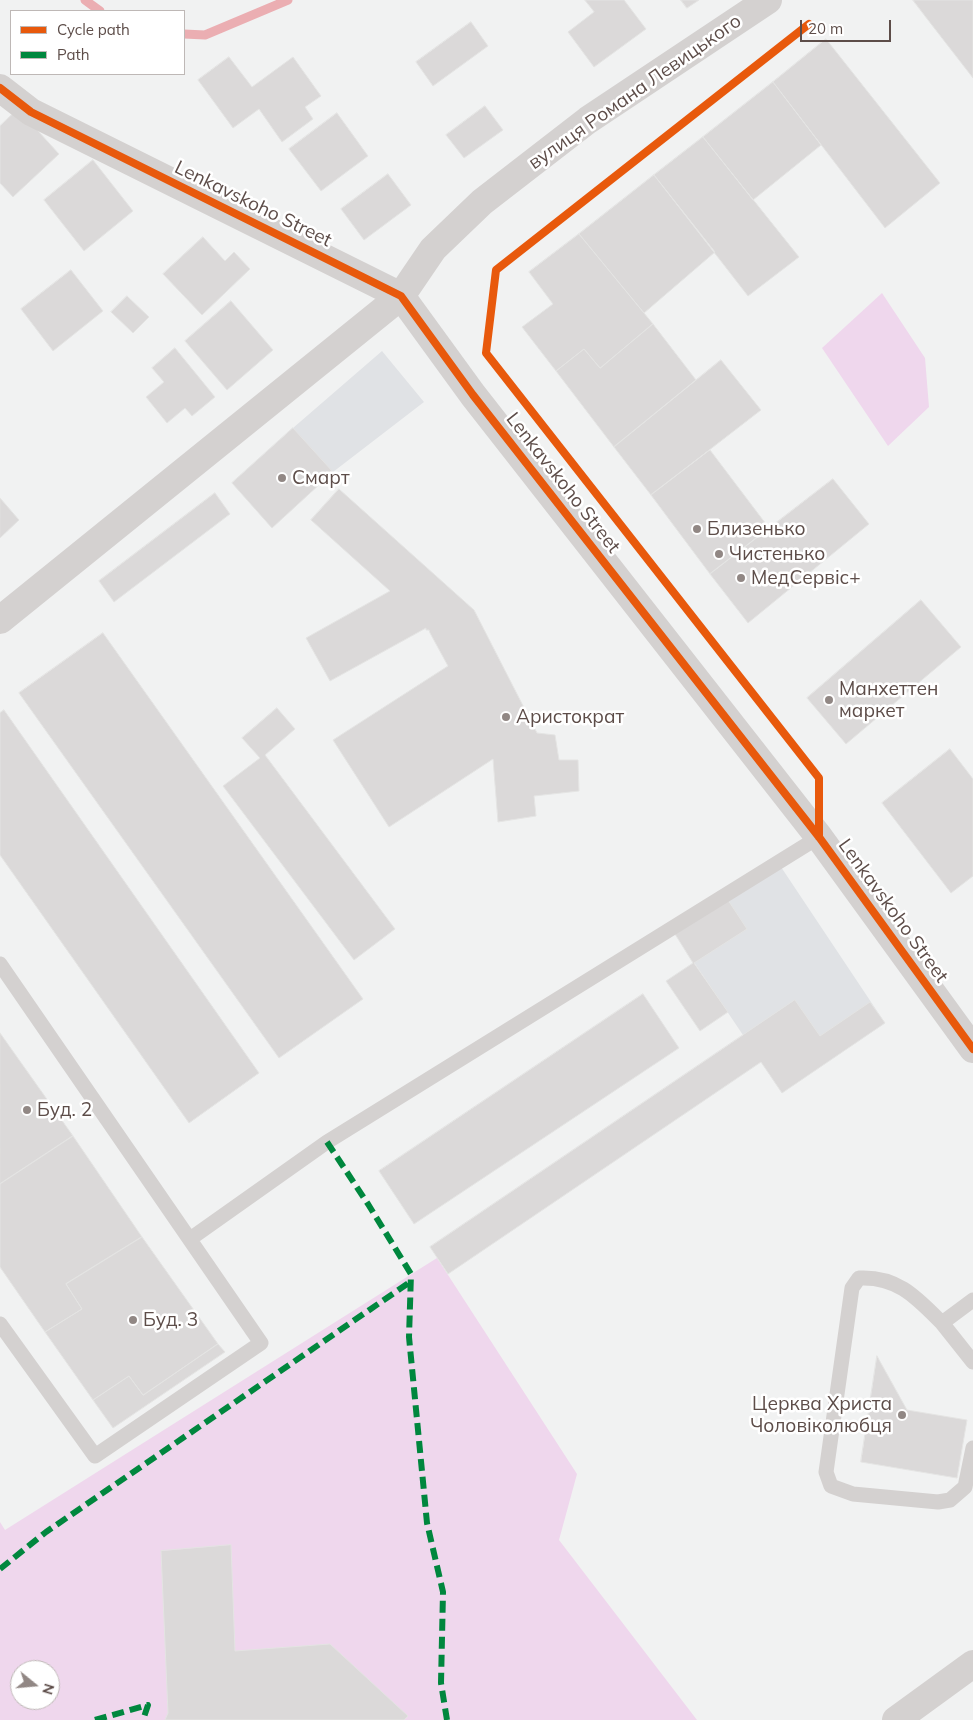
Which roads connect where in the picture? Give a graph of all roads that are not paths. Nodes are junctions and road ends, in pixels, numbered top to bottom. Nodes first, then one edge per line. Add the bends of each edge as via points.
1 (768, 0) edge
2 (4, 96) edge
3 (401, 296) junction
4 (0, 620) edge
5 (819, 837) junction
6 (0, 964) edge
7 (973, 1049) edge
8 (190, 1239) junction
9 (973, 1300) edge
10 (942, 1323) junction
11 (0, 1324) edge
12 (973, 1362) edge
13 (973, 1448) edge
14 (973, 1664) edge
15 (896, 1720) edge

1 - 3 street, вулиця Романа Левицького via 588,120 482,202 433,249
2 - 3 street, Lenkavskoho Street via 30,112
3 - 4 street, вулиця Романа Левицького
3 - 5 street, Lenkavskoho Street via 473,395
5 - 7 street, Lenkavskoho Street
5 - 8 lane via 327,1142
6 - 8 lane
8 - 11 lane via 261,1343 95,1456
9 - 10 lane
10 - 12 lane
10 - 13 lane via 914,1295 894,1284 874,1277 859,1278 852,1288 826,1472 831,1486 853,1494 938,1502 950,1500 965,1486
14 - 15 street

